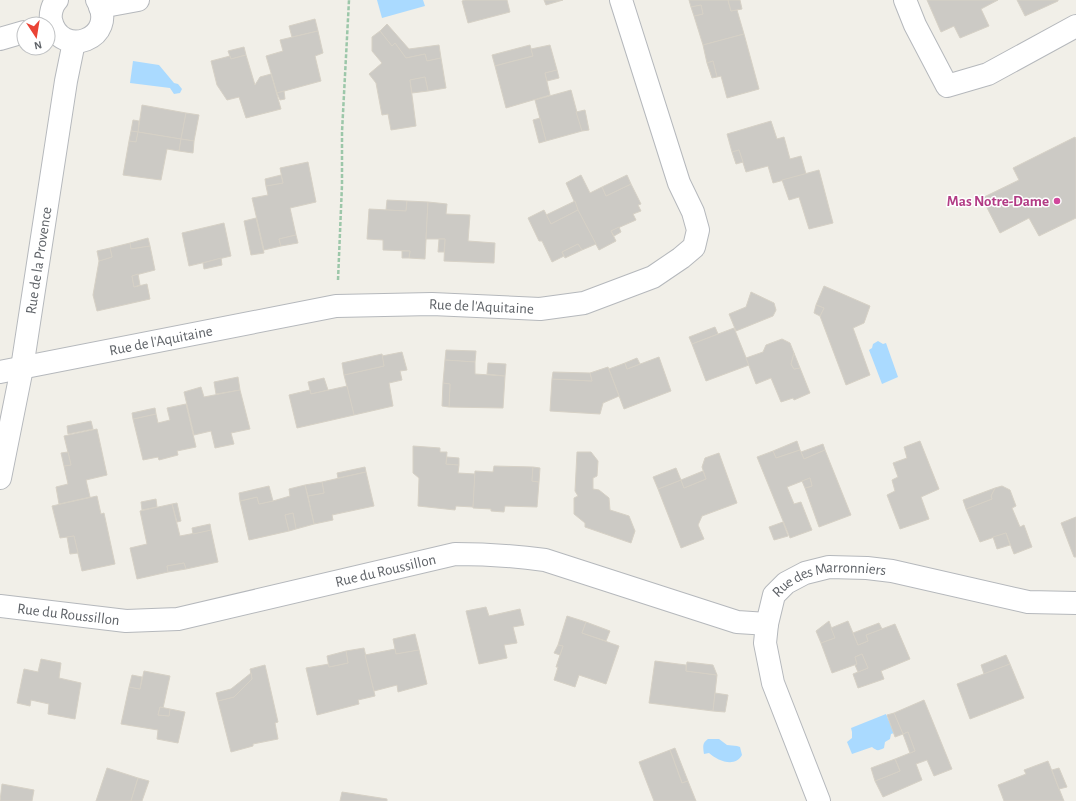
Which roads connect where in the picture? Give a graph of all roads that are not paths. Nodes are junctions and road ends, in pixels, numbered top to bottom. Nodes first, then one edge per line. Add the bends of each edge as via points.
1 (57, 0) edge
2 (138, 0) edge
3 (621, 0) edge
4 (905, 0) edge
5 (99, 3) edge
6 (51, 16) edge
7 (1076, 26) edge
8 (56, 32) edge
9 (16, 34) edge
10 (0, 39) edge
11 (74, 42) junction
12 (22, 368) junction
13 (0, 372) edge
14 (0, 478) edge
15 (1076, 603) edge
16 (0, 606) edge
17 (766, 624) junction
18 (819, 801) edge

1 - 6 street
2 - 5 street
3 - 12 street, Rue de l'Aquitaine via 679,183 693,212 698,230 694,247 653,277 584,303 540,309 432,304 336,306
4 - 7 street via 947,86 988,74
5 - 11 street via 102,15 98,32 83,41
8 - 11 street
9 - 10 street
11 - 12 street, Rue de la Provence
12 - 13 street, Rue de l'Aquitaine
12 - 14 street, Rue de la Provence
15 - 17 street, Rue des Marronniers via 1028,602 892,571 829,567 805,573 786,583 774,595
16 - 17 street, Rue du Roussillon via 126,621 178,619 455,554 486,554 545,560 737,622
17 - 18 street, Rue des Marronniers via 765,643 772,683

